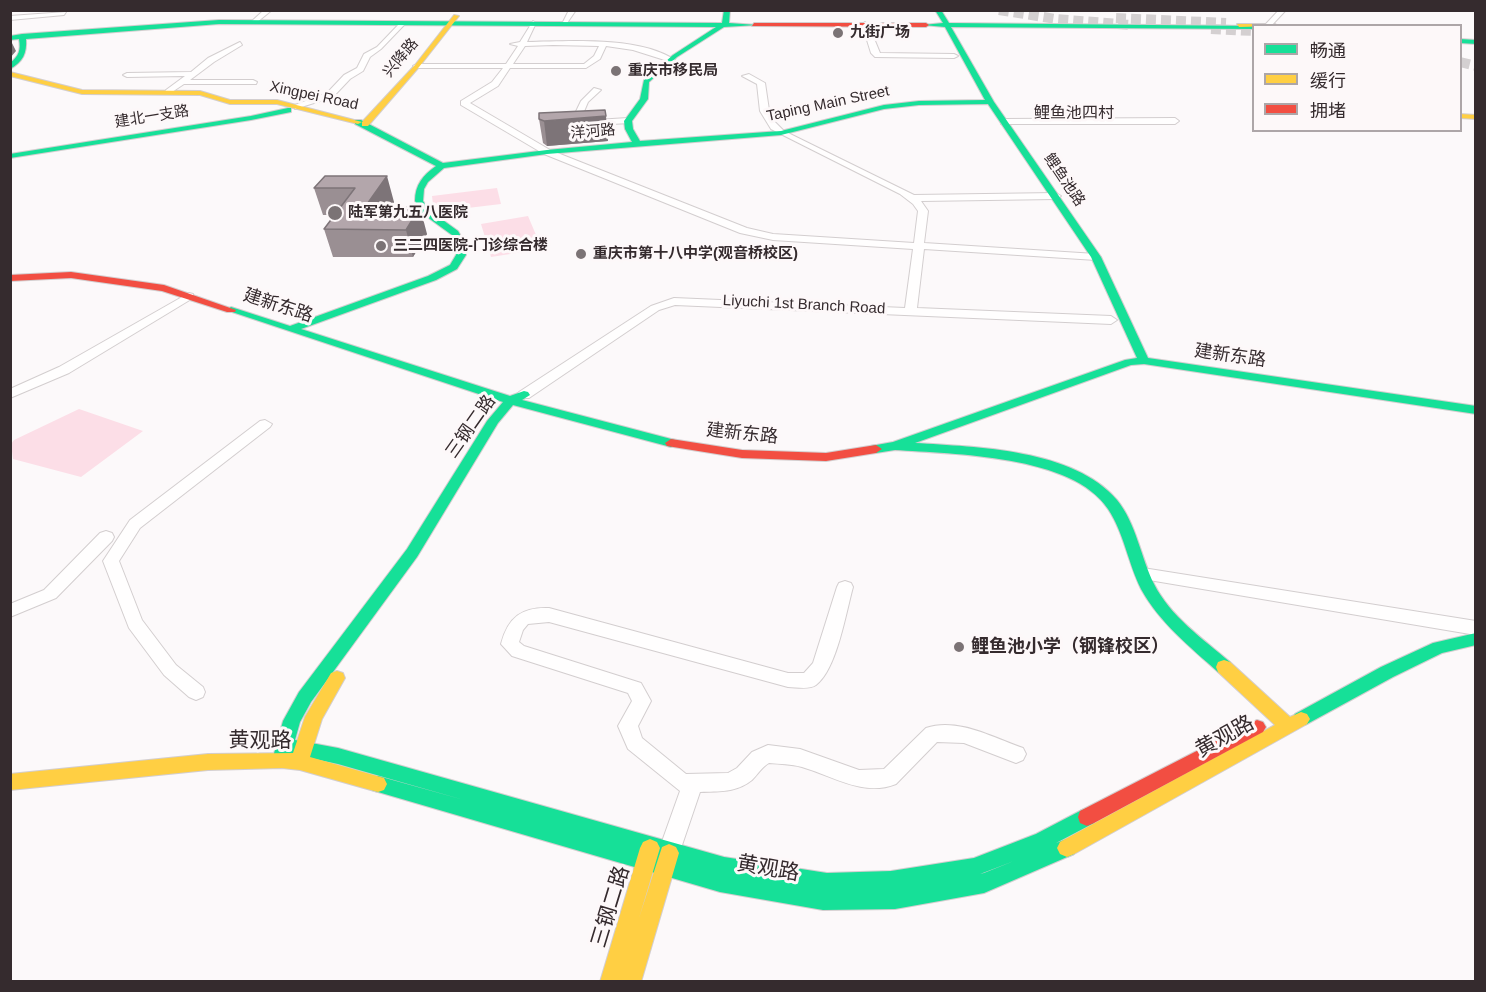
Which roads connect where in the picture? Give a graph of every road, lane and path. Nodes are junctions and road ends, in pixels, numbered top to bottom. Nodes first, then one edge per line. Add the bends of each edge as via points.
1 (269, 10) edge
2 (460, 10) edge
3 (573, 10) edge
4 (931, 10) edge
5 (1283, 10) edge
6 (65, 12) edge
7 (10, 18) edge
8 (725, 20) edge
9 (254, 22) junction
10 (941, 22) edge
11 (316, 24) dead end
12 (402, 24) junction
13 (450, 24) junction
14 (532, 24) junction
15 (563, 24) junction
16 (1268, 24) edge
17 (161, 25) junction
18 (866, 25) junction
19 (1252, 25) edge
20 (1252, 27) edge
21 (65, 32) junction
22 (16, 37) edge
23 (240, 44) dead end
24 (510, 44) dead end
25 (522, 44) junction
26 (604, 44) junction
27 (954, 56) junction
28 (671, 60) junction
29 (417, 66) junction
30 (10, 67) edge
31 (507, 68) junction
32 (10, 74) edge
33 (193, 74) junction
34 (127, 75) dead end
35 (746, 76) dead end
36 (183, 82) junction
37 (253, 82) dead end
38 (597, 90) dead end
39 (169, 92) junction
40 (985, 102) junction
41 (298, 106) junction
42 (628, 121) junction
43 (1175, 121) dead end
44 (1004, 122) junction
45 (365, 124) junction
46 (781, 133) junction
47 (638, 144) junction
48 (547, 152) junction
49 (10, 156) edge
50 (442, 166) junction
51 (1050, 196) junction
52 (911, 198) junction
53 (920, 247) junction
54 (1090, 256) junction
55 (10, 273) edge
56 (10, 278) edge
57 (189, 296) junction
58 (911, 310) junction
59 (1111, 320) junction
60 (298, 326) junction
61 (1143, 357) junction
62 (1127, 358) junction
63 (10, 394) edge
64 (518, 399) junction
65 (1476, 404) edge
66 (1476, 410) edge
67 (265, 424) dead end
68 (895, 446) junction
69 (106, 537) dead end
70 (1143, 574) junction
71 (845, 587) dead end
72 (10, 611) edge
73 (1476, 629) edge
74 (1476, 639) edge
75 (196, 692) dead end
76 (1277, 717) junction
77 (1288, 726) junction
78 (303, 748) junction
79 (283, 753) junction
80 (1016, 754) dead end
81 (300, 762) junction
82 (10, 768) edge
83 (10, 782) edge
84 (693, 783) junction
85 (662, 853) junction
86 (647, 860) junction
87 (610, 981) edge
88 (630, 981) edge

1 - 9 street
2 - 13 main road, 兴降路
3 - 15 street
4 - 10 main road
5 - 16 street
6 - 7 street
6 - 21 street
8 - 15 main road
8 - 18 main road
8 - 28 main road, 洋河路
9 - 12 main road
9 - 17 main road
10 - 18 main road
10 - 19 main road
10 - 20 main road
10 - 27 main road, 鲤鱼池路
10 - 40 main road, 鲤鱼池路
11 - 17 main road
12 - 13 main road
12 - 41 street via 330,95
13 - 14 main road
13 - 29 main road, 兴降路
14 - 15 main road
14 - 25 street
17 - 21 main road
18 - 27 street via 878,55
21 - 22 main road
22 - 30 main road via 25,50
23 - 33 street
24 - 25 street
25 - 26 street
25 - 31 street
26 - 28 street via 635,47
26 - 31 street via 589,65
27 - 40 main road, 鲤鱼池路
28 - 42 main road, 洋河路 via 646,81 644,99
29 - 31 street
29 - 45 main road, 兴降路
31 - 48 street via 495,84 464,103
32 - 39 main road, Xingpei Road via 82,92
33 - 34 street
33 - 36 street
35 - 46 street via 761,83 765,119
36 - 37 street
36 - 39 street
38 - 42 street via 585,100 574,124
39 - 41 main road, Xingpei Road via 204,93 230,102
40 - 44 main road, 鲤鱼池路
40 - 46 main road, Taping Main Street via 884,107
40 - 51 main road, 鲤鱼池路
41 - 45 main road, Xingpei Road
41 - 49 main road, 建北一支路 via 251,118
42 - 47 main road, 洋河路
43 - 44 street
44 - 51 main road, 鲤鱼池路
45 - 50 main road, Xingpei Road
46 - 47 main road, Taping Main Street
46 - 52 street
47 - 48 main road, 洋河路
48 - 50 main road, 洋河路
48 - 53 street via 758,235
50 - 60 main road via 425,179 418,202 429,216 454,232 461,255 454,267
51 - 52 street
51 - 54 main road, 鲤鱼池路
52 - 53 street via 923,212
53 - 54 street
53 - 58 street
54 - 59 main road, 鲤鱼池路
54 - 61 main road, 鲤鱼池路
55 - 60 main road, 建新东路 via 78,270 173,282
56 - 57 main road, 建新东路 via 86,276 164,288
57 - 60 main road, 建新东路
57 - 63 street via 64,370
58 - 59 street, Liyuchi 1st Branch Road
58 - 64 street, Liyuchi 1st Branch Road via 667,302
59 - 62 main road, 鲤鱼池路
60 - 64 main road, 建新东路
61 - 62 main road, 建新东路
61 - 65 main road, 建新东路
61 - 66 main road, 建新东路
62 - 64 main road, 建新东路 via 888,438 823,448 771,449 714,443
62 - 68 main road, 建新东路
64 - 68 main road, 建新东路 via 677,444 742,454 826,457
64 - 78 main road, 三钢二路 via 425,555 321,700
64 - 79 main road, 三钢二路 via 484,434 412,553 305,697 292,721
67 - 75 street via 135,524 111,561 135,623 170,670
68 - 70 main road via 1028,460 1091,484 1112,504
69 - 72 street via 50,594
70 - 73 street
70 - 76 main road via 1167,615
71 - 84 street via 821,666 809,680 799,681 549,615 522,618 513,630 510,644 518,651 634,688 642,701 628,726 634,743 682,783
73 - 76 main road, 黄观路 via 1429,640
74 - 77 main road, 黄观路 via 1440,646
76 - 77 main road
76 - 85 main road, 黄观路 via 1042,841 974,867 891,881 827,883
77 - 85 main road, 黄观路 via 1056,854 984,883 895,899 823,900 720,882
78 - 79 main road, 黄观路
78 - 81 main road, 三钢二路
78 - 85 main road, 黄观路
79 - 81 main road, 黄观路
79 - 82 main road, 黄观路 via 213,749
79 - 83 main road, 黄观路
80 - 84 street via 964,735 933,734 889,778 859,779 800,758 768,754 731,782
81 - 86 main road, 黄观路
84 - 85 street
85 - 86 main road, 黄观路
85 - 86 main road, 三钢二路
85 - 88 main road
86 - 87 main road, 三钢二路

